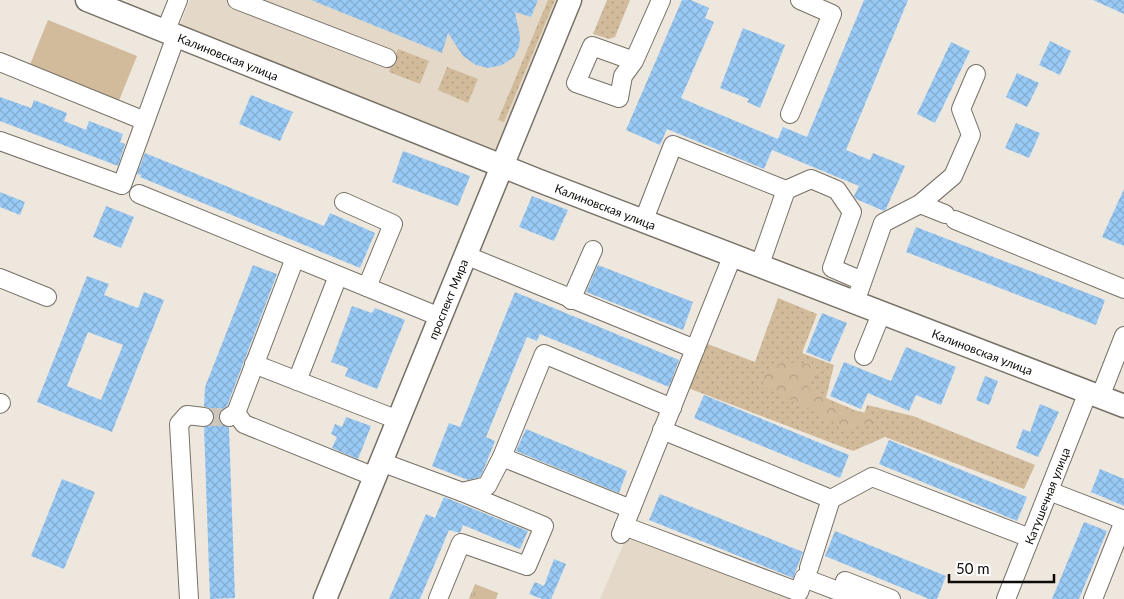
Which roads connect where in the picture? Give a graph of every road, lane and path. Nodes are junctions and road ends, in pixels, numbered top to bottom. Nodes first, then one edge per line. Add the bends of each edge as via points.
1 (87, 0) edge
2 (178, 0) edge
3 (237, 0) edge
4 (570, 0) edge
5 (661, 0) edge
6 (800, 0) edge
7 (171, 34) junction
8 (387, 58) dead end
9 (634, 61) dead end
10 (0, 62) edge
11 (976, 74) dead end
12 (790, 114) dead end
13 (145, 121) junction
14 (0, 141) edge
15 (501, 166) junction
16 (786, 190) junction
17 (139, 194) dead end
18 (344, 202) dead end
19 (920, 204) junction
20 (643, 222) junction
21 (593, 250) dead end
22 (465, 255) junction
23 (732, 257) junction
24 (295, 258) junction
25 (759, 267) junction
26 (338, 276) junction
27 (0, 278) edge
28 (862, 282) junction
29 (367, 287) junction
30 (1124, 289) edge
31 (47, 297) dead end
32 (571, 300) junction
33 (854, 304) junction
34 (882, 314) junction
35 (440, 317) junction
36 (1124, 336) edge
37 (695, 349) junction
38 (864, 356) dead end
39 (254, 364) junction
40 (297, 381) junction
41 (1094, 394) junction
42 (1124, 406) edge
43 (672, 408) junction
44 (204, 417) tunnel mouth
45 (398, 420) junction
46 (662, 430) junction
47 (502, 457) junction
48 (378, 470) junction
49 (1049, 491) junction
50 (462, 492) junction
51 (831, 500) junction
52 (631, 509) junction
53 (1124, 521) edge
54 (1030, 538) junction
55 (806, 573) junction
56 (189, 599) edge
57 (325, 599) edge
58 (438, 599) edge
59 (859, 599) edge
60 (891, 599) edge
61 (1008, 599) edge
62 (1093, 599) edge

1 - 7 main road, Калиновская улица
2 - 7 street
3 - 8 street
4 - 15 main road, проспект Мира
5 - 9 street
6 - 12 street via 832,14
7 - 13 street
7 - 15 main road, Калиновская улица
10 - 13 street
11 - 19 street via 961,109 971,135 953,176
13 - 14 street via 122,185
15 - 20 main road, Калиновская улица
15 - 22 main road, проспект Мира
16 - 20 street via 673,145
16 - 25 street
16 - 28 street via 811,179 837,190 852,212 832,268
17 - 24 street
18 - 29 street via 393,224
19 - 28 street via 883,222
19 - 30 street
20 - 23 main road, Калиновская улица
21 - 32 street
22 - 32 street
22 - 35 main road, проспект Мира
23 - 25 main road, Калиновская улица
23 - 37 street
24 - 26 street
24 - 39 street
25 - 33 main road, Калиновская улица
26 - 29 street
26 - 40 street
27 - 31 street
28 - 33 street
29 - 35 street
32 - 37 street
33 - 34 main road, Калиновская улица
34 - 38 street
34 - 41 main road, Калиновская улица
35 - 45 main road, проспект Мира
36 - 41 street, Катушечная улица
37 - 43 street
39 - 40 street
39 - 48 street via 232,415 244,424
40 - 45 street
41 - 42 main road, Калиновская улица
41 - 49 street, Катушечная улица
43 - 46 street
43 - 47 street via 544,354
44 - 56 street via 187,416 179,424
45 - 48 main road, проспект Мира
46 - 51 street
46 - 52 street
47 - 50 street via 487,486
47 - 52 street
48 - 50 street
48 - 57 main road, проспект Мира
49 - 53 street
49 - 54 street, Катушечная улица
50 - 58 street via 544,526 527,566 461,543
51 - 54 street via 872,477
51 - 55 street
52 - 55 street via 622,530 799,592
53 - 62 street
54 - 61 street, Катушечная улица
55 - 59 street
55 - 60 street

